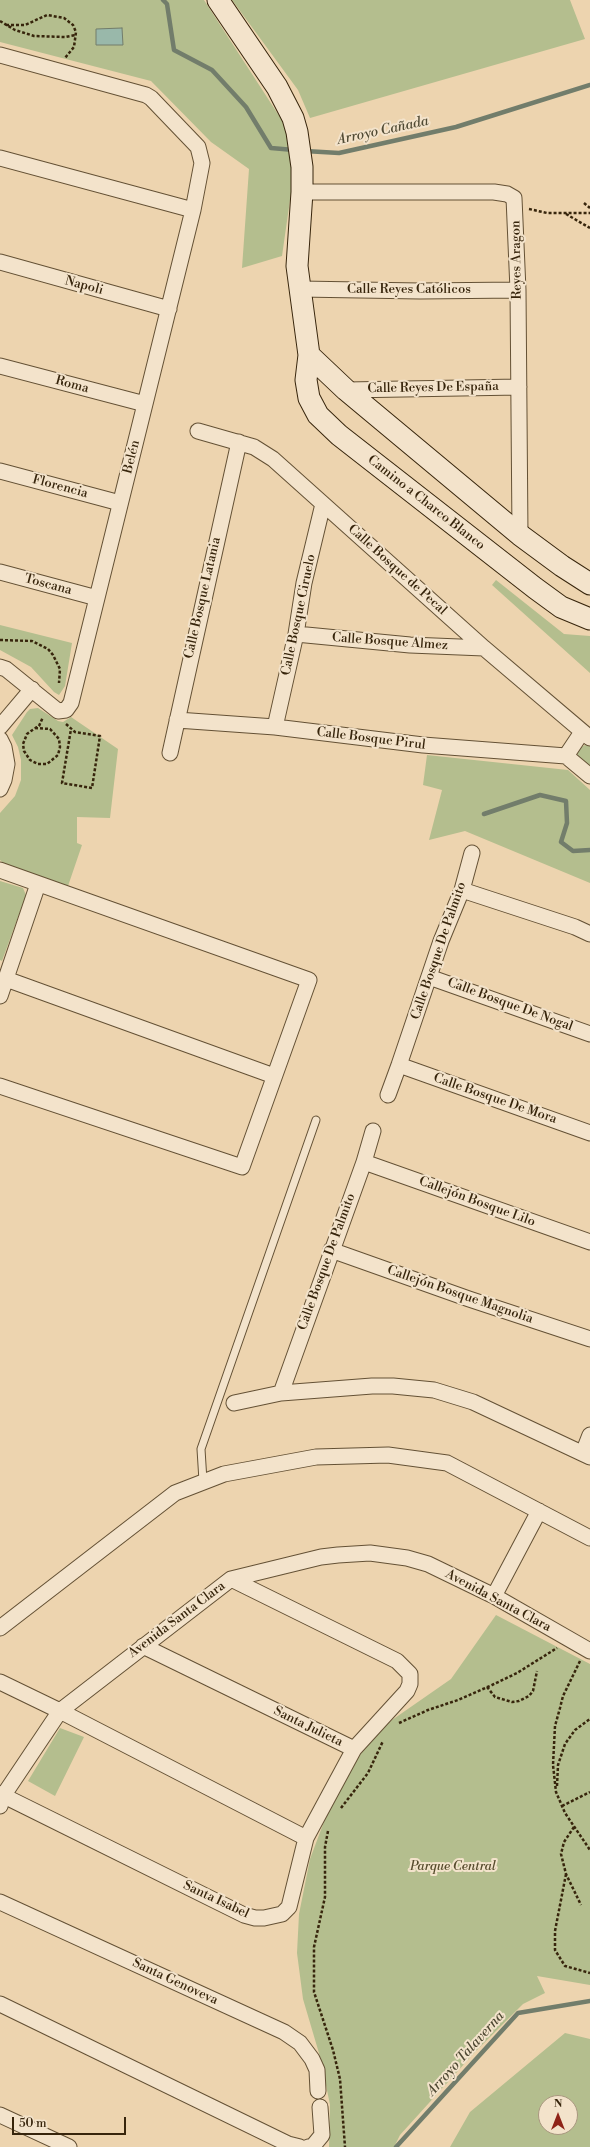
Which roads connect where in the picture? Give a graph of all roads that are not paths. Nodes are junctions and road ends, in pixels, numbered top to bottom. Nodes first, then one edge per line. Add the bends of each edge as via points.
1 (218, 0) edge
2 (0, 55) edge
3 (0, 158) edge
4 (302, 192) junction
5 (193, 210) junction
6 (0, 262) edge
7 (300, 289) junction
8 (518, 290) junction
9 (169, 309) junction
10 (309, 355) junction
11 (0, 366) edge
12 (520, 387) junction
13 (346, 390) junction
14 (145, 404) junction
15 (198, 431) dead end
16 (239, 442) junction
17 (0, 471) edge
18 (120, 503) junction
19 (323, 504) junction
20 (520, 535) junction
21 (0, 572) edge
22 (590, 584) edge
23 (97, 598) junction
24 (590, 620) edge
25 (296, 634) junction
26 (484, 648) junction
27 (2, 671) edge
28 (32, 689) junction
29 (177, 720) junction
30 (0, 727) edge
31 (275, 727) junction
32 (586, 735) edge
33 (0, 739) edge
34 (170, 753) dead end
35 (566, 756) junction
36 (590, 776) edge
37 (0, 789) edge
38 (472, 853) dead end
39 (0, 870) edge
40 (38, 884) junction
41 (462, 890) junction
42 (590, 934) edge
43 (429, 977) junction
44 (6, 979) junction
45 (0, 996) edge
46 (590, 1034) edge
47 (400, 1065) junction
48 (274, 1076) junction
49 (0, 1086) edge
50 (388, 1094) dead end
51 (316, 1120) dead end
52 (372, 1131) dead end
53 (590, 1133) edge
54 (364, 1162) junction
55 (590, 1242) edge
56 (332, 1250) junction
57 (590, 1339) edge
58 (281, 1393) junction
59 (234, 1403) dead end
60 (590, 1435) edge
61 (587, 1455) edge
62 (204, 1481) junction
63 (539, 1511) junction
64 (590, 1538) edge
65 (231, 1579) junction
66 (494, 1596) junction
67 (0, 1628) edge
68 (144, 1646) junction
69 (588, 1650) edge
70 (0, 1682) edge
71 (60, 1711) junction
72 (354, 1749) junction
73 (1, 1799) edge
74 (306, 1838) junction
75 (0, 1902) edge
76 (0, 2004) edge
77 (318, 2091) dead end
78 (320, 2107) dead end
79 (0, 2115) edge
80 (69, 2147) edge
81 (300, 2147) edge
82 (308, 2147) edge

1 - 4 street, Camino a Charco Blanco via 277,87 293,118 302,167
2 - 5 street, Belén via 151,98 198,147 202,155
3 - 5 street
4 - 7 street, Camino a Charco Blanco via 297,266
4 - 8 street, Reyes Aragon via 507,194 514,198 516,207
5 - 9 street, Belén
6 - 9 street, Napoli
7 - 8 street, Calle Reyes Católicos
7 - 10 street, Camino a Charco Blanco
8 - 12 street, Reyes Aragon
9 - 14 street, Belén
10 - 13 street
10 - 24 street, Camino a Charco Blanco via 306,380 309,398 318,415 338,435 535,588 561,607
11 - 14 street, Roma
12 - 13 street, Calle Reyes De España
12 - 20 street, Reyes Aragon
13 - 20 street
14 - 18 street, Belén
15 - 16 street, Calle Bosque de Pecal
16 - 19 street, Calle Bosque de Pecal via 254,447 273,459
16 - 29 street, Calle Bosque Latania
17 - 18 street, Florencia
18 - 23 street, Belén
19 - 25 street, Calle Bosque Ciruelo via 304,583
19 - 26 street, Calle Bosque de Pecal
20 - 22 street
21 - 23 street, Toscana
23 - 28 street, Belén via 71,703 66,710 58,711
25 - 26 street, Calle Bosque Almez via 410,645
25 - 31 street, Calle Bosque Ciruelo
26 - 32 street, Calle Bosque de Pecal
27 - 28 street
28 - 30 street
29 - 31 street, Calle Bosque Pirul
29 - 34 street, Calle Bosque Latania
31 - 35 street, Calle Bosque Pirul via 423,745
32 - 35 street
33 - 37 street via 7,764
35 - 36 street
38 - 41 street, Calle Bosque De Palmito
39 - 40 street
40 - 44 street
40 - 48 street via 309,980
41 - 42 street
41 - 43 street, Calle Bosque De Palmito
43 - 46 street, Calle Bosque De Nogal
43 - 47 street, Calle Bosque De Palmito
44 - 45 street
44 - 48 street
47 - 50 street, Calle Bosque De Palmito
47 - 53 street, Calle Bosque De Mora
48 - 49 street via 242,1167
51 - 62 lane via 201,1449
52 - 54 street, Calle Bosque De Palmito
54 - 55 street, Callejón Bosque Lilo
54 - 56 street, Calle Bosque De Palmito
56 - 57 street, Callejón Bosque Magnolia
56 - 58 street, Calle Bosque De Palmito
58 - 59 street
58 - 61 street via 393,1386 434,1390 473,1402
60 - 61 street
62 - 63 street via 224,1474 316,1457 388,1455 447,1464
62 - 67 street via 175,1493
63 - 64 street
63 - 66 street
65 - 66 street, Avenida Santa Clara via 321,1557 370,1553 428,1564
65 - 68 street, Avenida Santa Clara
65 - 72 street, Santa Julieta via 397,1661 409,1670 411,1677 407,1691
66 - 69 street, Avenida Santa Clara
68 - 71 street, Avenida Santa Clara
68 - 72 street, Santa Julieta
70 - 71 street
71 - 73 street, Avenida Santa Clara
71 - 74 street
72 - 74 street, Santa Isabel
73 - 74 street, Santa Isabel via 255,1918 274,1917 289,1907
75 - 77 street, Santa Genoveva via 284,2032 300,2043 312,2059 317,2070
76 - 81 street via 288,2144
78 - 82 street via 322,2135 313,2146
79 - 80 street

